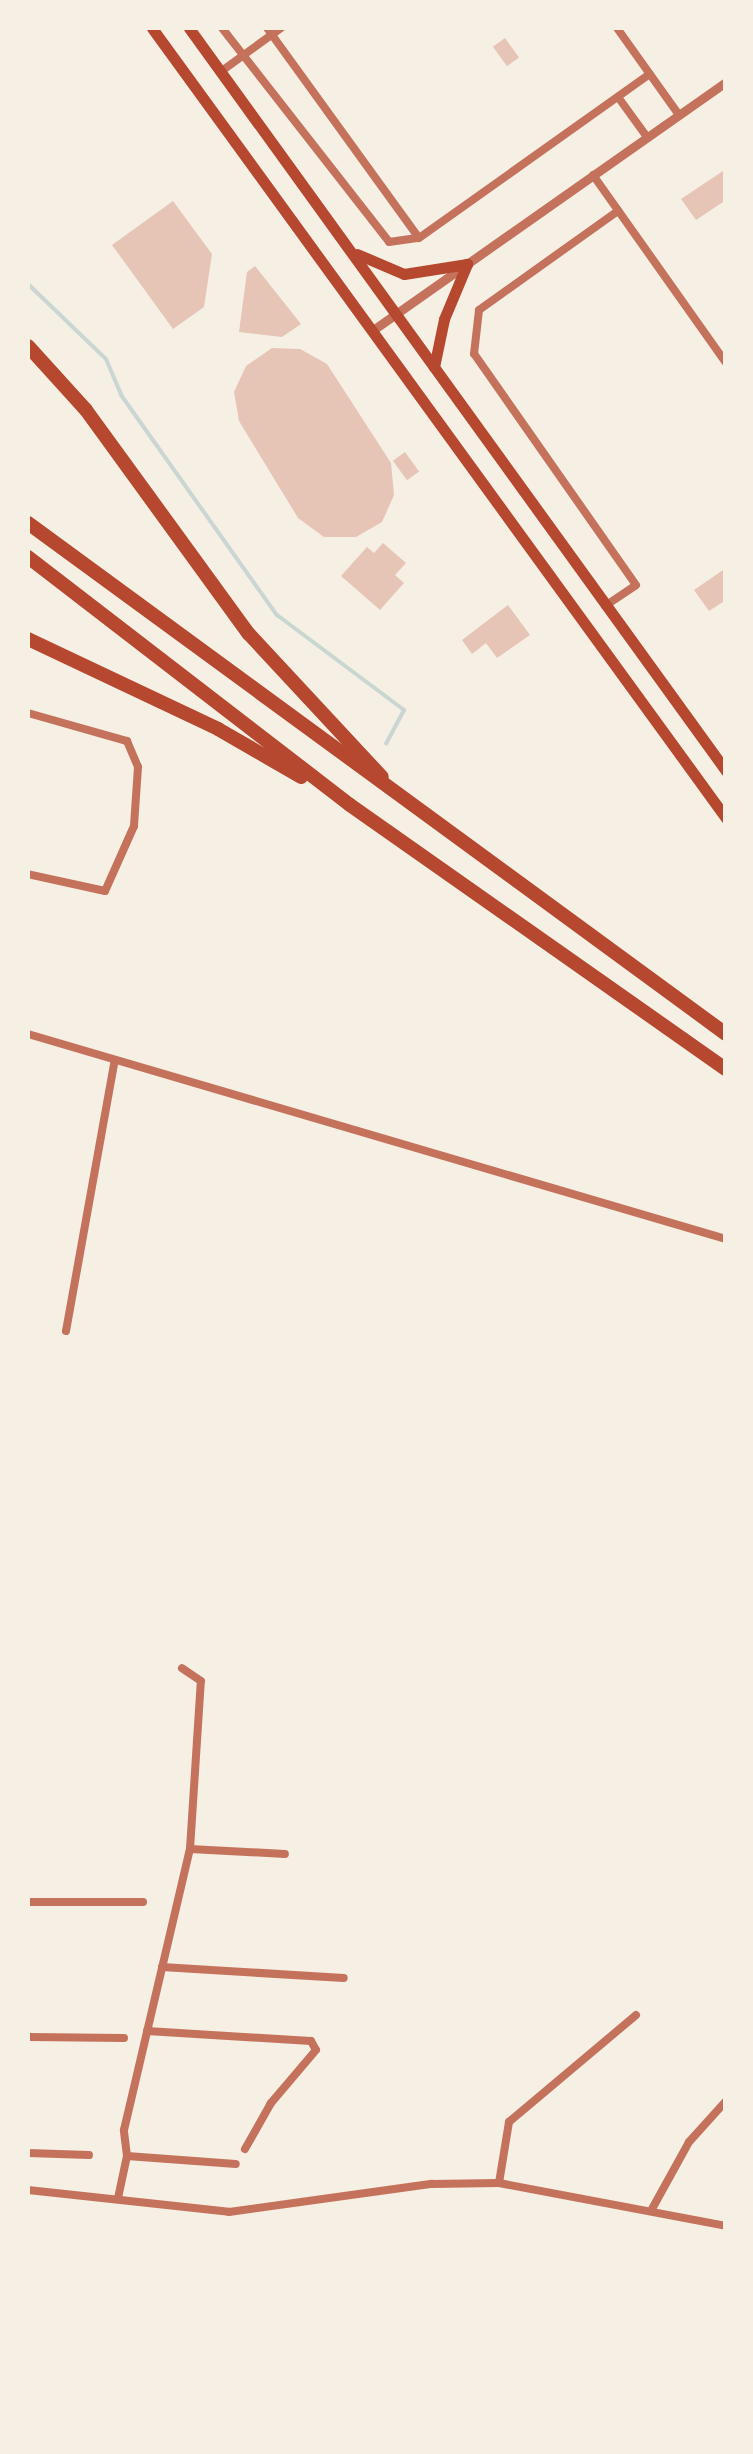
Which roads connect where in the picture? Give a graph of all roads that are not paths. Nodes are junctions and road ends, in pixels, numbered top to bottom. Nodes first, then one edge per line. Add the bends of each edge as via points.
1 (152, 28) edge
2 (189, 28) edge
3 (222, 28) edge
4 (282, 28) edge
5 (617, 28) edge
6 (270, 31) edge
7 (244, 55) junction
8 (223, 70) junction
9 (650, 74) junction
10 (726, 82) edge
11 (618, 97) junction
12 (679, 114) junction
13 (647, 137) junction
14 (593, 175) junction
15 (618, 211) junction
16 (419, 238) junction
17 (351, 250) junction
18 (467, 264) junction
19 (396, 314) junction
20 (373, 330) junction
21 (28, 346) edge
22 (726, 363) edge
23 (434, 367) junction
24 (28, 523) edge
25 (28, 557) edge
26 (605, 606) junction
27 (28, 639) edge
28 (28, 713) edge
29 (726, 772) edge
30 (387, 783) junction
31 (350, 805) junction
32 (726, 818) edge
33 (28, 874) edge
34 (28, 1034) edge
35 (726, 1034) edge
36 (115, 1060) junction
37 (726, 1069) edge
38 (726, 1239) edge
39 (66, 1332) dead end
40 (182, 1668) dead end
41 (190, 1849) junction
42 (286, 1854) dead end
43 (28, 1902) edge
44 (143, 1902) dead end
45 (162, 1967) junction
46 (344, 1978) dead end
47 (636, 2016) dead end
48 (147, 2030) junction
49 (28, 2037) edge
50 (124, 2038) dead end
51 (726, 2101) edge
52 (244, 2149) dead end
53 (28, 2153) edge
54 (89, 2155) dead end
55 (127, 2156) junction
56 (236, 2164) dead end
57 (499, 2183) junction
58 (28, 2190) edge
59 (118, 2198) junction
60 (652, 2209) junction
61 (726, 2226) edge

1 - 20 main road
2 - 8 main road
3 - 7 street
4 - 6 street
5 - 9 street
6 - 7 street
6 - 16 street
7 - 8 street
7 - 16 street via 389,242
8 - 17 main road
9 - 11 street
9 - 12 street
10 - 12 street
11 - 13 street
11 - 16 street
12 - 13 street
13 - 14 street
14 - 15 street
14 - 18 street
15 - 22 street
15 - 26 street via 479,310 474,354 636,585
17 - 18 main road via 404,274
17 - 19 main road
18 - 19 street
18 - 23 main road
19 - 20 street
19 - 23 main road
20 - 32 main road
21 - 30 highway via 86,410 249,634
23 - 26 main road
24 - 30 highway via 325,746
25 - 31 highway
26 - 29 main road
27 - 31 highway via 218,729
28 - 33 street via 127,740 138,767 134,826 105,892
30 - 35 highway
31 - 37 highway
34 - 36 street
36 - 38 street
36 - 39 street
40 - 41 street via 201,1681
41 - 42 street
41 - 45 street
43 - 44 street
45 - 46 street
45 - 48 street
47 - 57 street via 509,2122
48 - 52 street via 310,2041 316,2050 271,2102
48 - 55 street via 124,2130
49 - 50 street
51 - 60 street via 689,2142
53 - 54 street
55 - 56 street
55 - 59 street
57 - 59 street via 405,2187 255,2211
57 - 60 street
58 - 59 street
60 - 61 street

